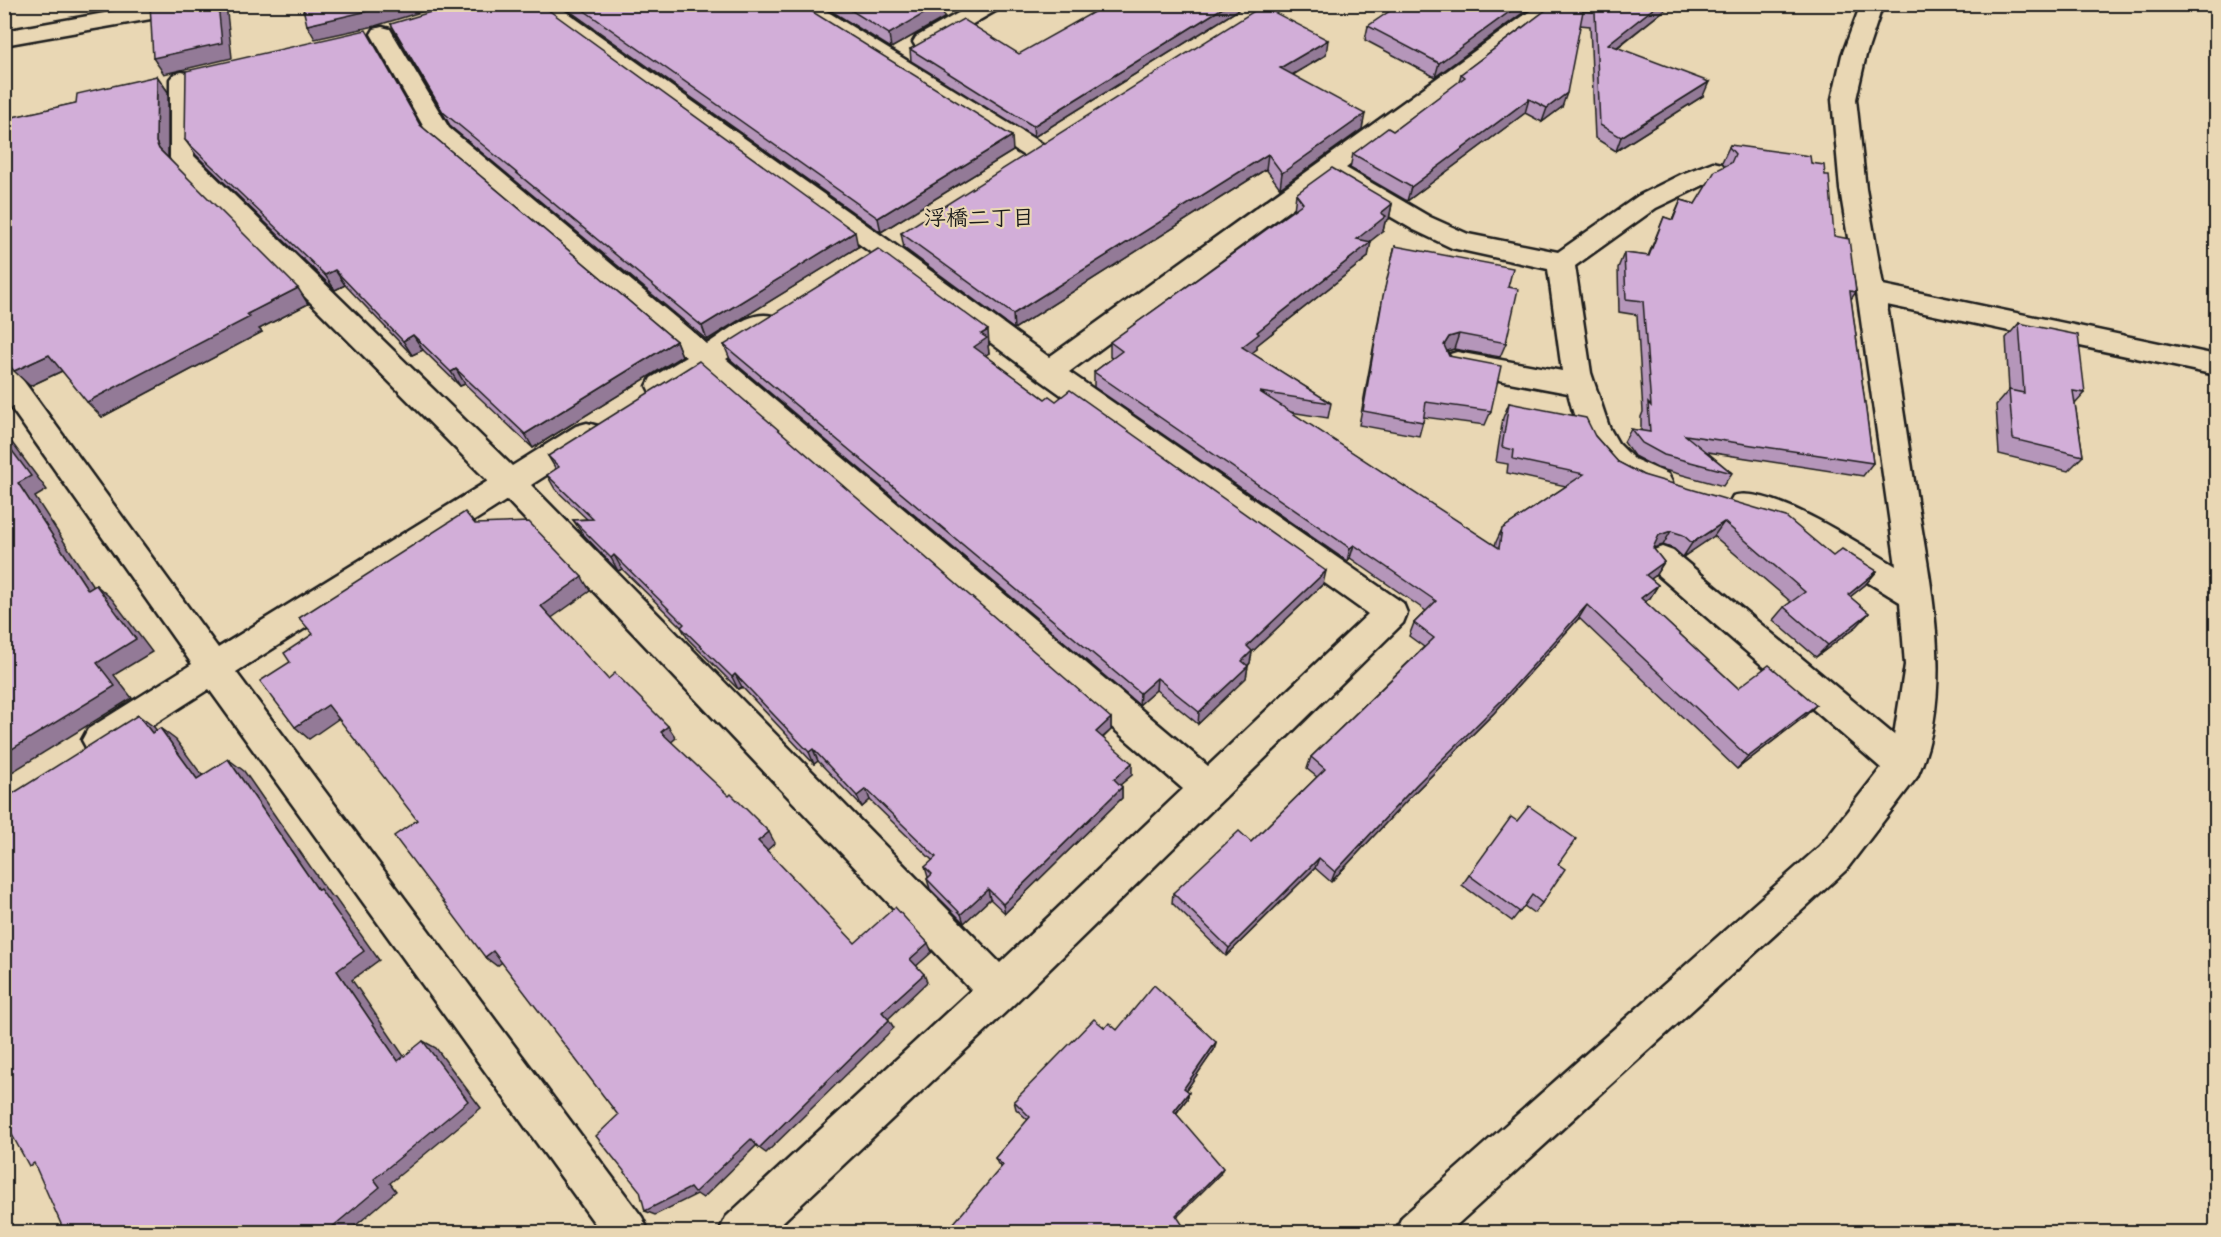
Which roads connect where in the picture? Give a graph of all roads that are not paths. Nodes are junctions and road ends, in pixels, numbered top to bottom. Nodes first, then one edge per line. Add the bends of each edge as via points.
1 (196, 4) edge
2 (540, 4) edge
3 (799, 4) edge
4 (991, 4) edge
5 (1872, 4) edge
6 (1546, 6) edge
7 (382, 34) dead end
8 (4, 38) edge
9 (891, 61) junction
10 (182, 79) dead end
11 (1035, 150) edge
12 (1330, 170) junction
13 (1713, 170) edge
14 (1561, 262) junction
15 (1871, 292) junction
16 (784, 309) edge
17 (706, 358) junction
18 (1455, 362) edge
19 (2217, 366) edge
20 (1050, 372) junction
21 (4, 375) edge
22 (1579, 385) junction
23 (637, 402) edge
24 (608, 420) edge
25 (510, 483) junction
26 (1686, 490) edge
27 (1719, 499) edge
28 (1662, 560) edge
29 (1916, 595) junction
30 (214, 669) junction
31 (74, 756) edge
32 (1904, 766) junction
33 (1209, 789) junction
34 (999, 990) junction
35 (627, 1233) edge
36 (741, 1233) edge
37 (1418, 1233) edge

1 - 8 street
2 - 20 street
3 - 9 street
4 - 9 street
5 - 15 street via 1844,99 1852,189
6 - 12 street
7 - 17 street via 439,133
9 - 11 street
10 - 25 street via 182,158
12 - 14 street via 1461,242
12 - 20 street
13 - 14 street via 1651,200 1586,249
14 - 22 street
15 - 19 street
15 - 29 street
16 - 17 street
17 - 23 street
17 - 33 street
18 - 22 street
20 - 33 street via 1391,613
21 - 30 street
22 - 26 street via 1600,441 1622,466 1647,479
24 - 25 street
25 - 30 street
25 - 34 street
27 - 29 street via 1792,520
28 - 32 street
29 - 32 street via 1922,665
30 - 31 street
30 - 35 street
32 - 37 street via 1833,858
33 - 34 street
34 - 36 street

